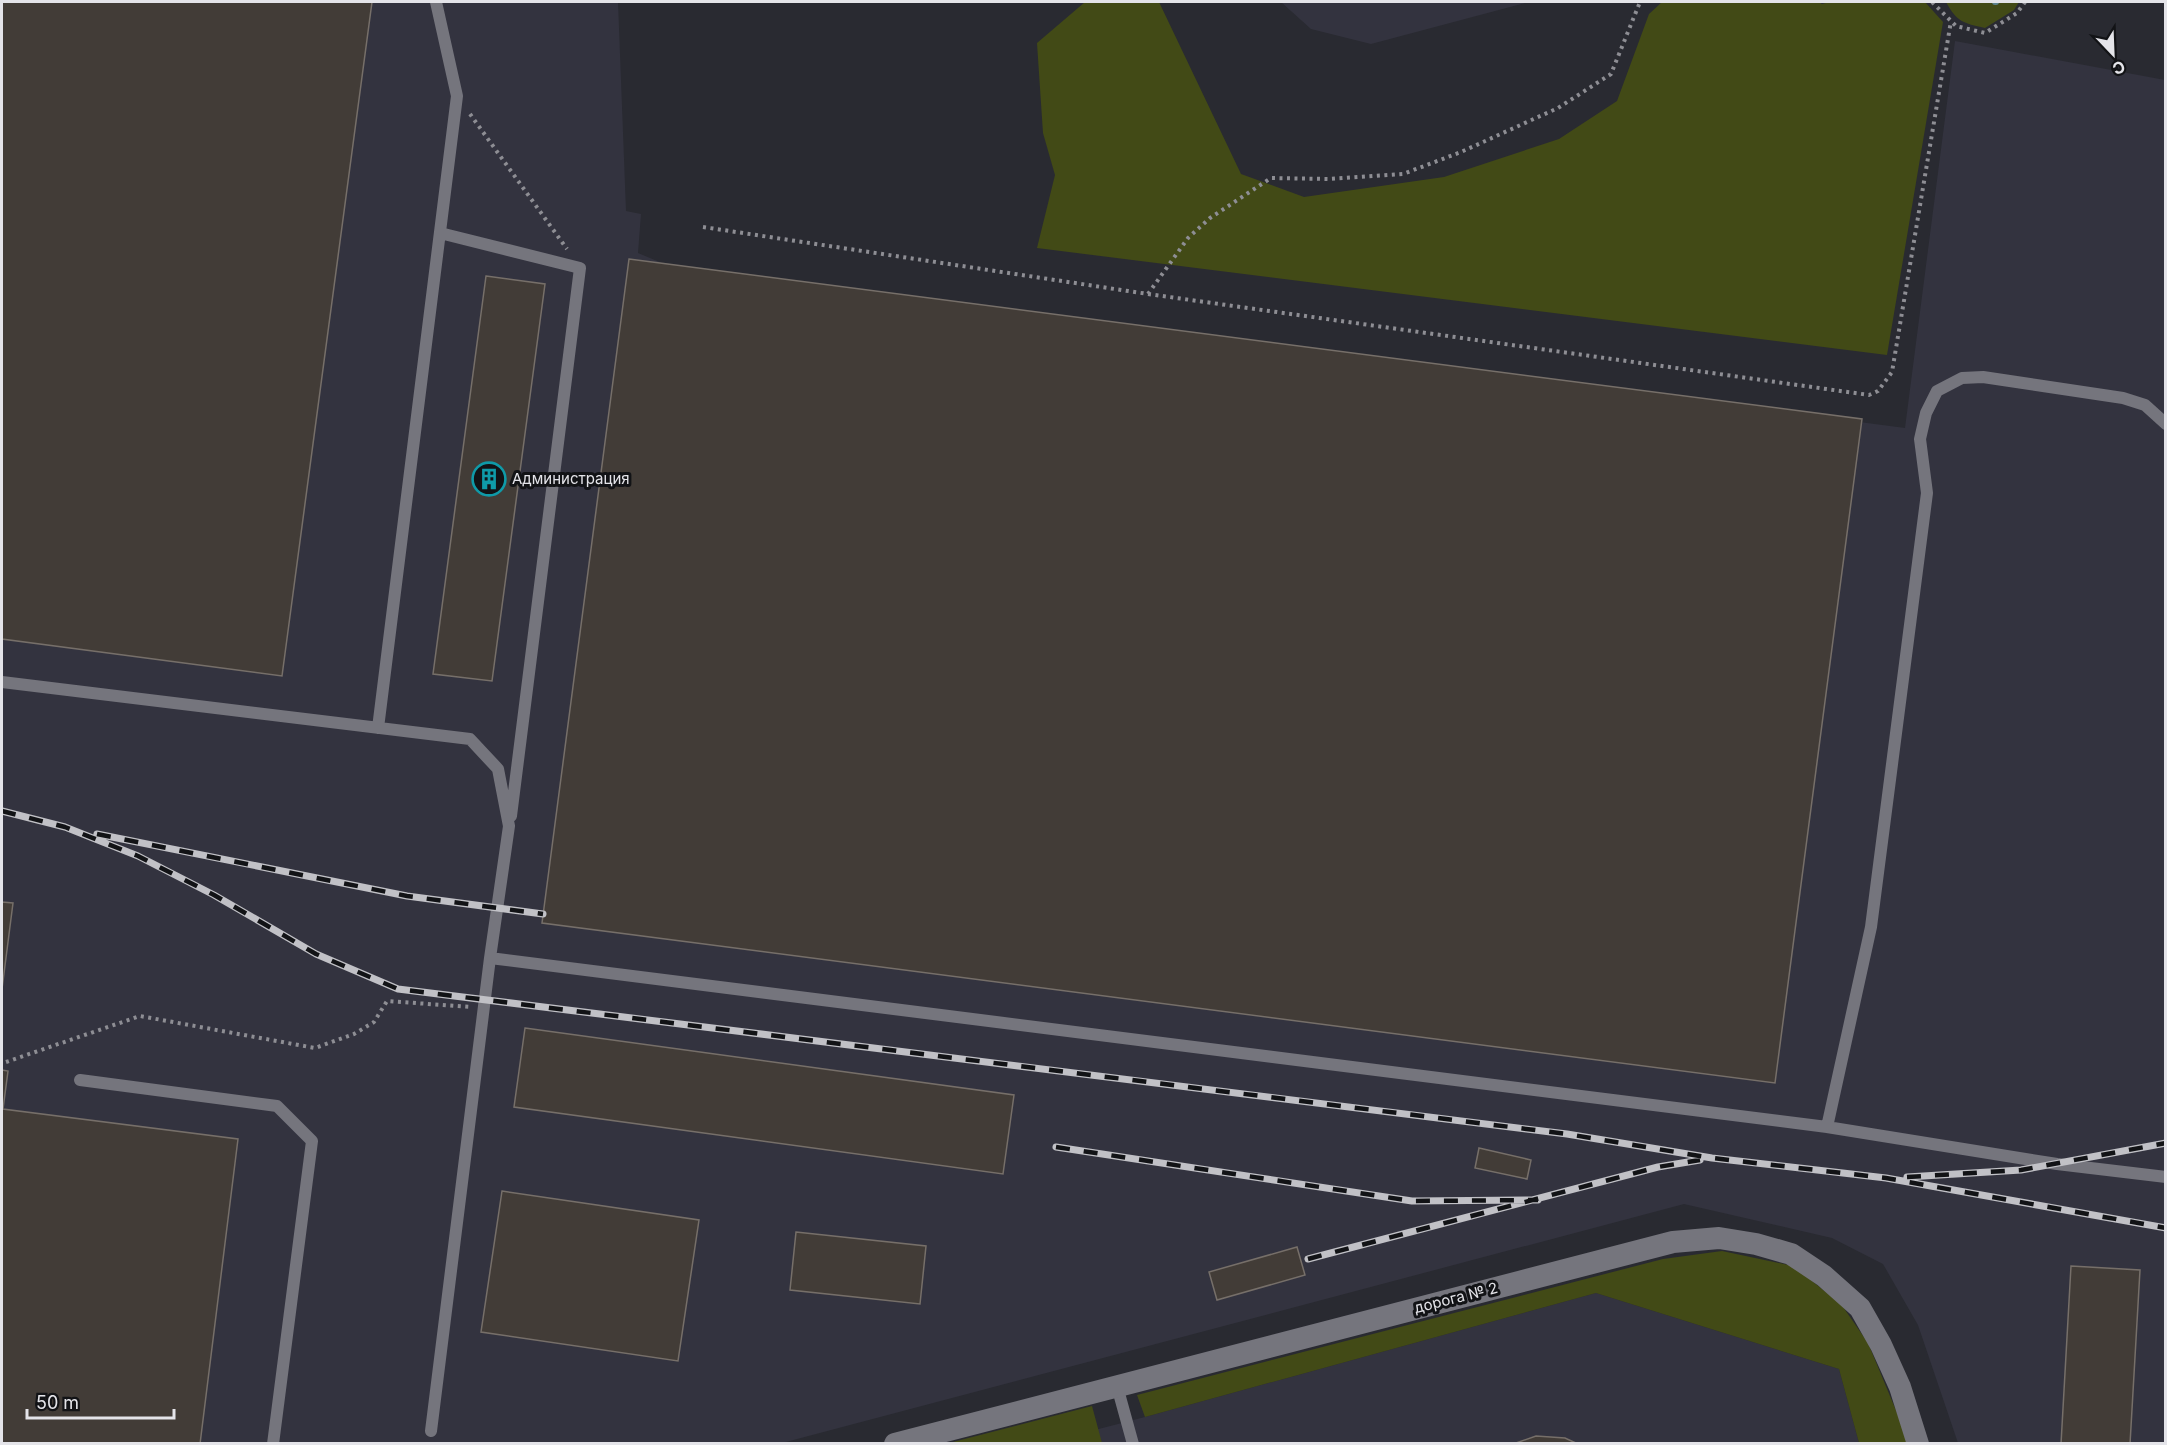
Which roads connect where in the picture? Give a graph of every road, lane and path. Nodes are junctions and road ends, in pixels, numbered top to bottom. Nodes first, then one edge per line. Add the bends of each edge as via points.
1 (436, 2) edge
2 (1640, 2) edge
3 (1932, 2) edge
4 (2025, 2) edge
5 (1951, 21) junction
6 (457, 96) junction
7 (703, 227) dead end
8 (440, 233) junction
9 (580, 268) junction
10 (1148, 294) junction
11 (2166, 424) edge
12 (2, 682) edge
13 (378, 728) junction
14 (509, 826) junction
15 (490, 958) junction
16 (484, 1008) junction
17 (6, 1062) dead end
18 (80, 1080) dead end
19 (1827, 1127) junction
20 (2166, 1177) edge
21 (1117, 1386) junction
22 (431, 1431) dead end
23 (273, 1443) edge
24 (895, 1443) edge
25 (1133, 1443) edge
26 (1918, 1443) edge

1 - 6 lane
2 - 10 path via 1611,74 1558,108 1402,174 1270,178 1210,218 1188,238
3 - 5 path
4 - 5 path via 2017,13 1985,33 1956,27
5 - 10 path via 1892,372 1878,391 1869,394
6 - 8 lane
6 - 9 path
7 - 10 path
8 - 9 lane
8 - 13 lane
9 - 14 lane
11 - 19 lane via 2145,405 2124,398 1983,377 1962,378 1937,391 1926,413 1920,440 1927,494 1871,927
12 - 13 lane
13 - 14 lane via 470,740 498,769
14 - 15 lane
15 - 16 lane
15 - 19 lane
16 - 17 path via 387,1001 374,1022 315,1048 140,1016
16 - 22 lane
18 - 23 lane via 277,1106 312,1142
19 - 20 lane via 2057,1164
21 - 24 street, дорога № 2
21 - 25 lane
21 - 26 street, дорога № 2 via 1673,1242 1719,1238 1791,1254 1824,1276 1860,1308 1900,1387

